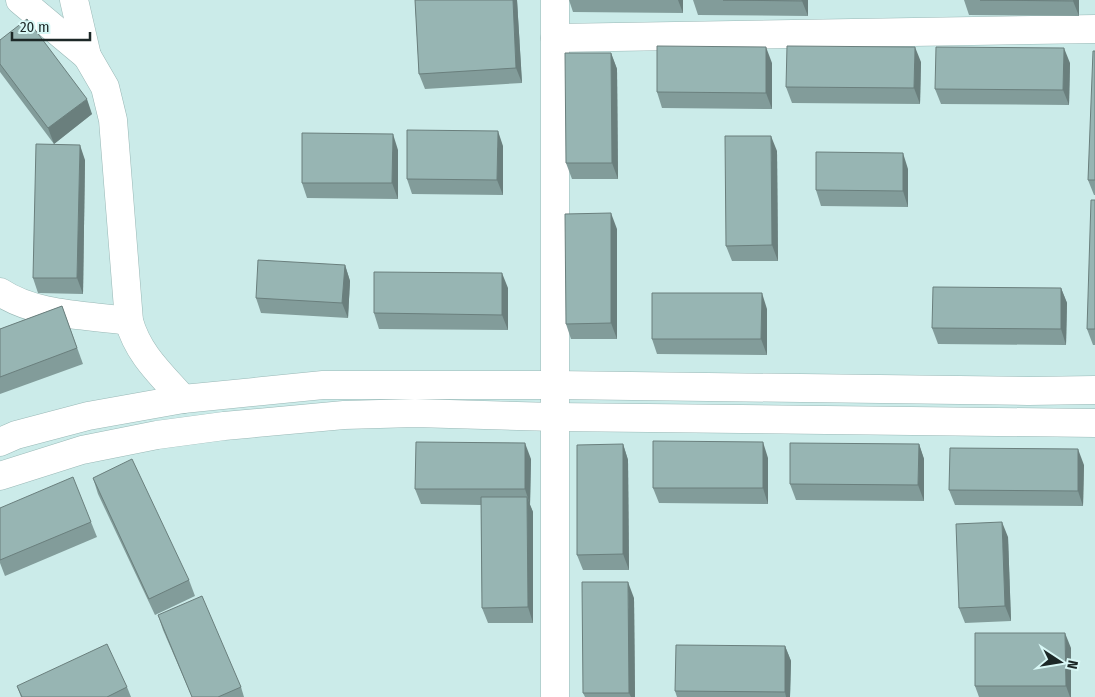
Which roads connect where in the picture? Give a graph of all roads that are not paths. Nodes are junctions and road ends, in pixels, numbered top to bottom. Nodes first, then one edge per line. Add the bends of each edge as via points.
1 (20, 0) edge
2 (74, 0) edge
3 (555, 0) edge
4 (1095, 29) edge
5 (555, 38) junction
6 (87, 56) junction
7 (0, 292) edge
8 (129, 321) junction
9 (556, 385) junction
10 (1095, 390) edge
11 (183, 399) junction
12 (555, 417) junction
13 (1095, 422) edge
14 (0, 442) edge
15 (0, 476) edge
16 (555, 697) edge

1 - 6 street
2 - 6 street
3 - 5 street
4 - 5 street
5 - 9 street
6 - 8 street via 105,87 113,120
7 - 8 street via 14,302 48,310
8 - 11 street via 144,356
9 - 10 street
9 - 11 street via 323,385
9 - 12 street
11 - 14 street via 88,416
12 - 13 street
12 - 15 street via 415,413 344,415 224,426 82,450
12 - 16 street

